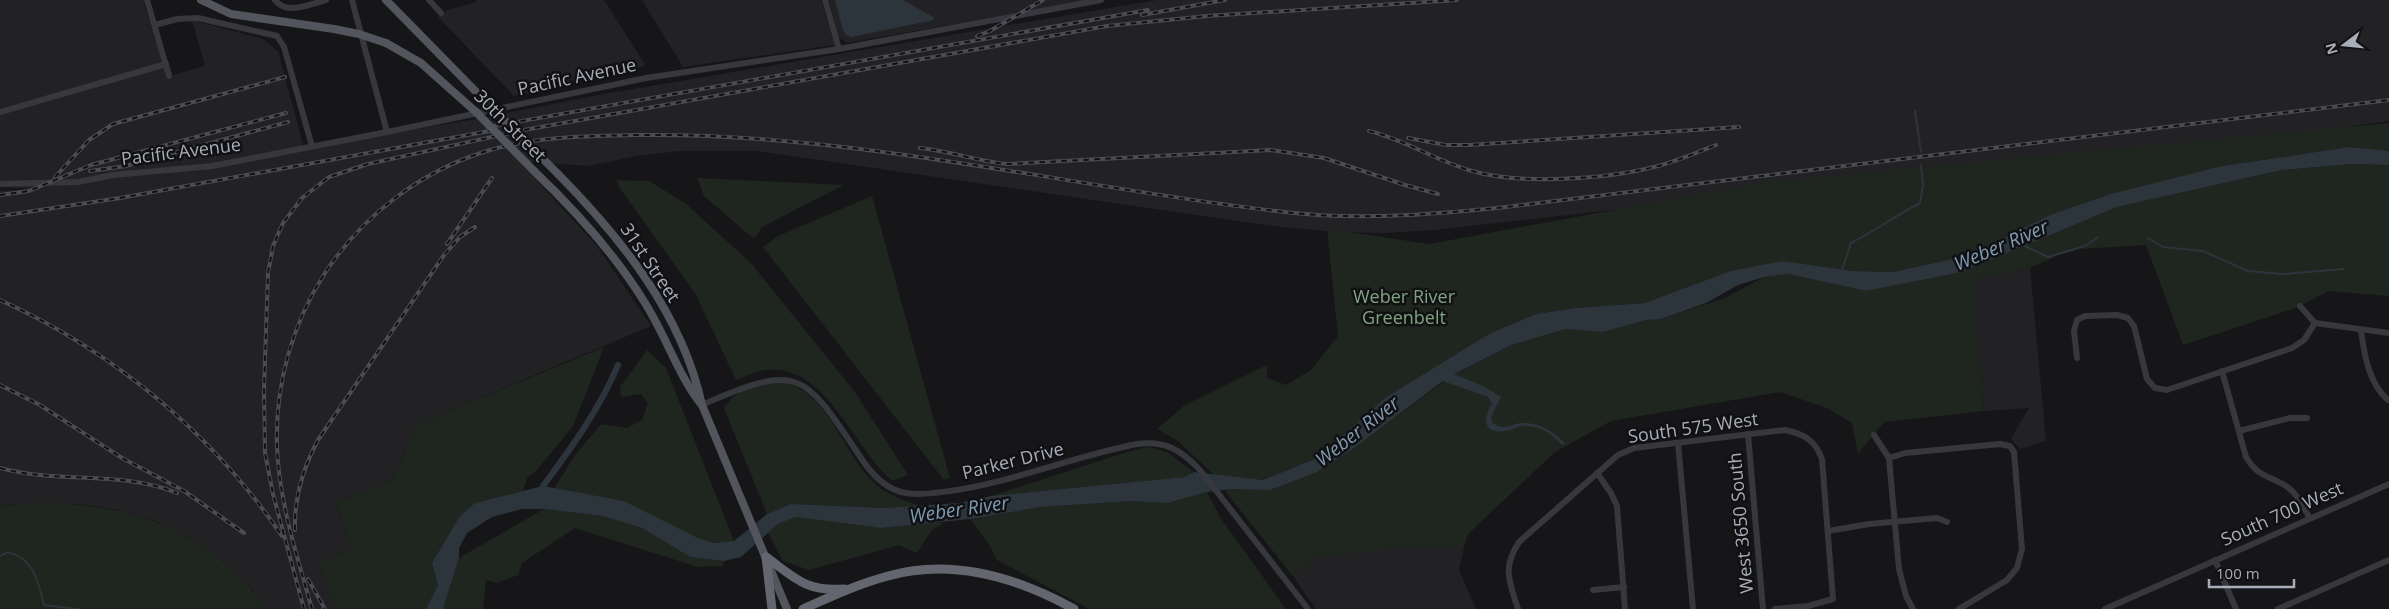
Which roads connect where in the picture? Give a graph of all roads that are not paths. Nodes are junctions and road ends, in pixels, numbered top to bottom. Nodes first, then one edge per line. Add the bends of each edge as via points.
1 (147, 0) edge
2 (201, 0) edge
3 (275, 0) edge
4 (326, 0) edge
5 (352, 0) edge
6 (429, 0) edge
7 (825, 0) edge
8 (1101, 0) edge
9 (388, 3) edge
10 (441, 13) dead end
11 (155, 25) junction
12 (839, 49) junction
13 (166, 64) junction
14 (169, 76) dead end
15 (0, 112) edge
16 (387, 132) junction
17 (312, 146) junction
18 (0, 184) edge
19 (2300, 306) dead end
20 (2315, 323) junction
21 (2361, 330) junction
22 (2389, 333) edge
23 (2078, 358) dead end
24 (2222, 371) junction
25 (2388, 400) edge
26 (702, 405) junction
27 (2307, 418) dead end
28 (2239, 431) junction
29 (1748, 434) junction
30 (1874, 435) dead end
31 (1678, 443) junction
32 (1889, 458) junction
33 (1597, 473) junction
34 (2389, 484) edge
35 (2309, 517) junction
36 (1895, 521) junction
37 (1947, 522) dead end
38 (1828, 531) junction
39 (766, 557) junction
40 (2215, 560) junction
41 (2389, 560) edge
42 (1624, 587) junction
43 (852, 588) junction
44 (1593, 590) dead end
45 (772, 609) edge
46 (787, 609) edge
47 (802, 609) edge
48 (1074, 609) edge
49 (1308, 609) edge
50 (1518, 609) edge
51 (1626, 609) edge
52 (1693, 609) edge
53 (1763, 609) edge
54 (1775, 609) edge
55 (1913, 609) edge
56 (1959, 609) edge
57 (2105, 609) edge
58 (2236, 609) edge
59 (2278, 609) edge

1 - 11 street
2 - 26 main road, 30th Street, bridge via 231,14 359,34 386,43 422,63 476,112 593,231 646,303 687,386
3 - 4 street via 283,7 295,9
5 - 16 street
6 - 10 street
7 - 12 street
8 - 12 street, Pacific Avenue
9 - 26 main road, 31st Street, bridge via 593,209 616,237 656,294 675,329 696,376
11 - 13 street
11 - 17 street via 198,18 277,36 284,47
12 - 16 street, Pacific Avenue via 646,78
13 - 14 street
13 - 15 street
16 - 17 street, Pacific Avenue
17 - 18 street, Pacific Avenue via 212,166 112,175 78,182
19 - 20 street
20 - 21 street
20 - 24 street via 2304,340 2292,348
21 - 22 street
21 - 25 street via 2364,352 2378,392
23 - 24 street via 2074,331 2077,320 2117,315 2128,318 2134,326 2147,379 2155,388 2167,390
24 - 28 street
26 - 39 main road, 31st Street
26 - 49 street, Parker Drive via 758,382 778,379 799,383 814,392 827,407 879,481 906,493 932,493 991,484 1148,442 1173,447 1200,470
27 - 28 street via 2290,418
28 - 35 street via 2253,469 2287,487 2300,500
29 - 31 street, South 575 West
29 - 38 street, South 575 West via 1785,430 1802,434 1817,445 1822,458
29 - 53 street, West 3650 South
30 - 32 street
31 - 33 street, South 575 West via 1634,448 1618,454
31 - 52 street
32 - 36 street
32 - 56 street via 1905,453 2000,444 2010,446 2014,452 2022,550 2017,568 2007,580
33 - 42 street via 1617,506
33 - 50 street, South 575 West via 1519,542 1509,556 1508,578
34 - 35 street, South 700 West
35 - 40 street, South 700 West
36 - 37 street via 1936,518
36 - 38 street
36 - 55 street via 1899,569
38 - 54 street via 1833,599 1808,606
39 - 43 highway via 802,584 825,590
39 - 45 highway
39 - 46 main road, 31st Street
40 - 57 street, South 700 West
40 - 58 street
41 - 59 street
42 - 44 street
42 - 51 street
43 - 47 highway
43 - 48 highway via 914,571 971,572 997,576

